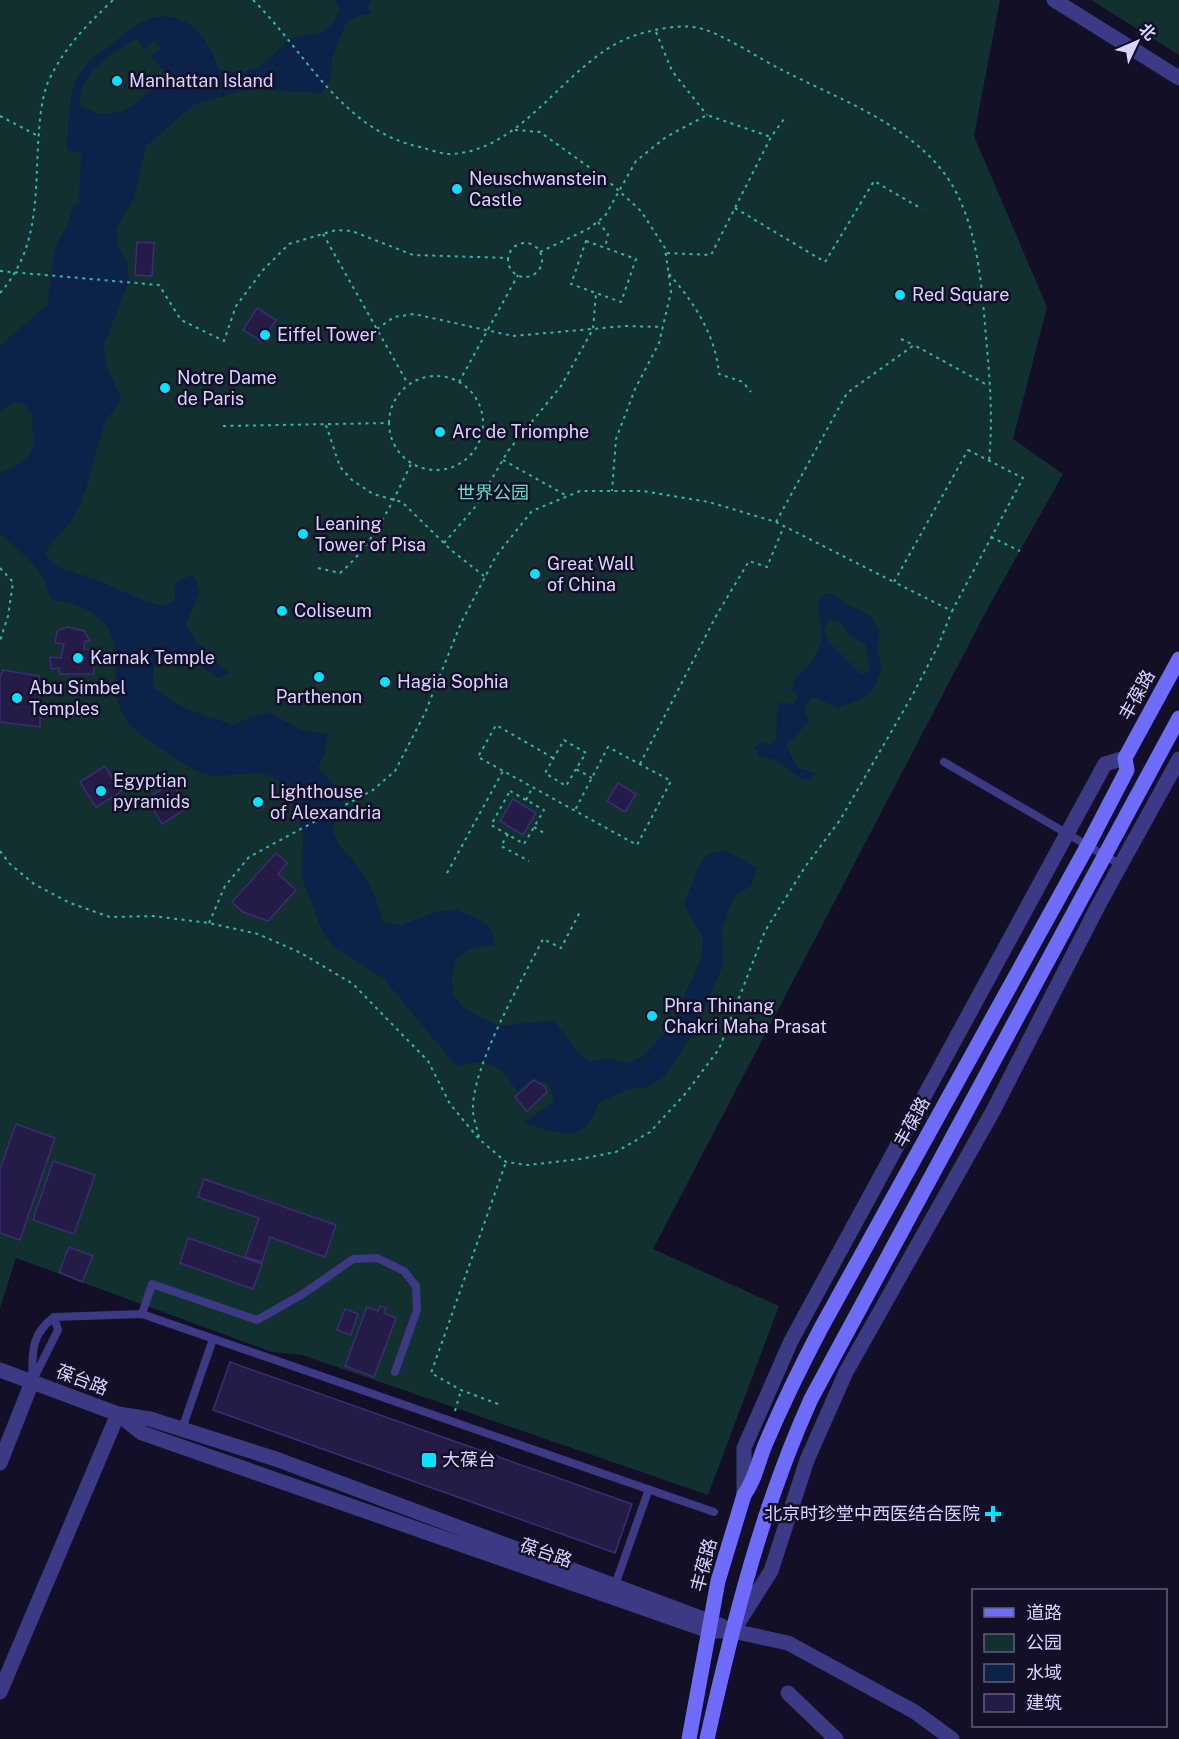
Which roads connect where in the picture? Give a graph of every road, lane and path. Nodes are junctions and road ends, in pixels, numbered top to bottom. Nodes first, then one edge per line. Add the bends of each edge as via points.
1 (113, 0) edge
2 (253, 0) edge
3 (1054, 0) edge
4 (656, 31) junction
5 (1179, 78) edge
6 (707, 115) junction
7 (0, 116) edge
8 (784, 119) dead end
9 (515, 130) junction
10 (38, 136) junction
11 (771, 137) junction
12 (619, 191) junction
13 (735, 208) junction
14 (922, 209) dead end
15 (598, 222) junction
16 (323, 234) junction
17 (605, 248) junction
18 (540, 252) junction
19 (666, 253) junction
20 (508, 258) junction
21 (0, 271) edge
22 (15, 274) junction
23 (669, 274) junction
24 (518, 275) junction
25 (0, 293) edge
26 (596, 293) junction
27 (663, 327) junction
28 (377, 328) junction
29 (593, 329) junction
30 (487, 330) junction
31 (901, 339) dead end
32 (914, 345) junction
33 (459, 382) junction
34 (408, 384) junction
35 (990, 387) junction
36 (752, 392) dead end
37 (388, 423) junction
38 (326, 425) junction
39 (223, 426) dead end
40 (502, 460) junction
41 (989, 461) junction
42 (411, 463) junction
43 (612, 491) junction
44 (567, 496) junction
45 (394, 500) junction
46 (776, 522) junction
47 (784, 526) junction
48 (991, 537) junction
49 (444, 543) junction
50 (1020, 551) dead end
51 (0, 568) edge
52 (318, 568) dead end
53 (486, 576) junction
54 (894, 582) junction
55 (952, 610) junction
56 (0, 641) edge
57 (1179, 659) edge
58 (1179, 718) edge
59 (553, 758) junction
60 (1125, 758) junction
61 (1179, 759) edge
62 (944, 762) dead end
63 (640, 764) junction
64 (576, 769) junction
65 (503, 771) junction
66 (592, 778) junction
67 (532, 788) junction
68 (526, 800) junction
69 (574, 812) junction
70 (534, 827) junction
71 (544, 833) dead end
72 (1068, 833) junction
73 (508, 834) junction
74 (1088, 845) junction
75 (0, 851) edge
76 (1104, 854) junction
77 (529, 861) dead end
78 (1121, 865) junction
79 (447, 873) dead end
80 (580, 910) dead end
81 (209, 923) junction
82 (479, 1138) junction
83 (506, 1162) junction
84 (142, 1314) junction
85 (54, 1317) junction
86 (213, 1339) junction
87 (0, 1370) edge
88 (395, 1372) dead end
89 (32, 1382) junction
90 (461, 1390) junction
91 (498, 1404) dead end
92 (118, 1414) junction
93 (452, 1421) junction
94 (182, 1429) junction
95 (0, 1463) edge
96 (649, 1489) junction
97 (744, 1495) junction
98 (714, 1512) dead end
99 (615, 1585) junction
100 (710, 1626) junction
101 (733, 1631) junction
102 (0, 1692) edge
103 (788, 1693) dead end
104 (688, 1739) edge
105 (707, 1739) edge
106 (836, 1739) edge
107 (952, 1739) edge

1 - 10 path via 71,41 47,84
2 - 9 path via 331,92 380,133 447,154 481,148
3 - 5 street
4 - 6 path via 672,71
4 - 9 path via 634,36 575,72
4 - 35 path via 702,29 882,121 937,162 964,207 980,261
6 - 11 path
6 - 12 path via 666,137 636,161
7 - 10 path
8 - 11 path
9 - 12 path via 540,132
10 - 22 path via 35,221
11 - 13 path
12 - 15 path
12 - 19 path via 641,211
13 - 14 path via 825,262 874,181
13 - 19 path via 711,255
15 - 17 path via 608,234
15 - 18 path
16 - 20 path via 352,231 413,255
16 - 22 path via 289,244 263,270 236,306 224,341 181,320 159,285
16 - 28 path
17 - 26 path via 586,241 571,284
17 - 26 path via 636,258 621,302
18 - 20 path via 532,245 522,244
18 - 24 path via 542,263 536,273
19 - 23 path
20 - 24 path
21 - 22 path
22 - 25 path
23 - 27 path via 671,292
23 - 36 path via 688,295 704,324 717,355 719,374 743,382
24 - 30 path
26 - 29 path
27 - 29 path
27 - 43 path via 616,439
28 - 30 path via 394,317 414,314
28 - 34 path
29 - 30 path via 513,336
29 - 40 path via 561,386
30 - 33 path
31 - 32 path
32 - 35 path
32 - 46 path via 848,393
33 - 34 path via 437,375
33 - 42 path via 475,396 482,410 480,442 458,465 443,470
34 - 37 path via 398,395
35 - 41 path via 993,419
37 - 38 path
37 - 42 path via 399,453
38 - 39 path
38 - 45 path via 340,467 373,494
40 - 44 path
40 - 49 path via 476,506
41 - 48 path via 1023,478
41 - 54 path via 968,450
42 - 45 path
43 - 44 path via 580,491
43 - 46 path via 643,491 710,502
44 - 53 path via 532,511 496,556
45 - 49 path via 402,502
45 - 52 path via 359,557 340,573
46 - 47 path
47 - 54 path
47 - 63 path via 767,567 749,561
48 - 50 path
48 - 55 path
49 - 53 path
51 - 56 path via 13,582
53 - 81 path via 395,771 373,790 249,857 225,886
54 - 55 path
55 - 83 path via 912,696 840,820 765,931 719,1049 686,1093 650,1132 616,1152 528,1165
57 - 60 main road, 丰葆路
58 - 76 main road
59 - 64 path via 545,773 566,786
59 - 64 path via 564,740 586,753
59 - 65 path via 496,725 478,757
60 - 72 street via 1106,764
60 - 74 main road, 丰葆路 via 1127,770
61 - 78 street
62 - 72 lane
63 - 66 path via 608,747
63 - 69 path via 671,781 637,845
64 - 66 path
65 - 67 path
65 - 79 path
66 - 69 path
67 - 68 path
67 - 69 path
68 - 70 path via 544,810
68 - 73 path via 510,791 491,825
70 - 71 path
70 - 73 path via 524,844
72 - 74 lane
72 - 97 street via 791,1341 744,1448
73 - 77 path via 501,846
74 - 76 lane
74 - 97 main road, 丰葆路 via 821,1328
75 - 81 path via 34,884 70,903 110,917 153,916
76 - 78 lane
76 - 101 main road via 811,1399 777,1477
78 - 101 street via 993,1111 846,1372 807,1460 771,1571
80 - 82 path via 561,948 543,939 504,1016 478,1077 473,1109
81 - 82 path via 258,934 301,953 353,984 428,1062 450,1104
82 - 83 path
83 - 90 path via 431,1373
84 - 85 lane
84 - 86 lane
84 - 88 lane via 152,1284 257,1320 353,1259 377,1258 404,1271 416,1286 417,1310
85 - 89 lane via 58,1330
85 - 89 lane via 42,1326 33,1344
86 - 93 lane
86 - 94 lane
87 - 89 street, 葆台路
89 - 92 street, 葆台路
89 - 95 street, 葆台路
90 - 91 path
90 - 93 path
92 - 94 street, 葆台路
92 - 100 street, 葆台路 via 142,1433
92 - 102 street
93 - 96 lane
94 - 99 street, 葆台路 via 276,1459
96 - 98 lane
96 - 99 lane
97 - 100 main road, 丰葆路 via 718,1581
99 - 100 street, 葆台路
100 - 101 street, 葆台路
100 - 104 main road, 丰葆路
101 - 105 main road
101 - 107 street, 葆台路 via 788,1643 915,1712
103 - 106 street

